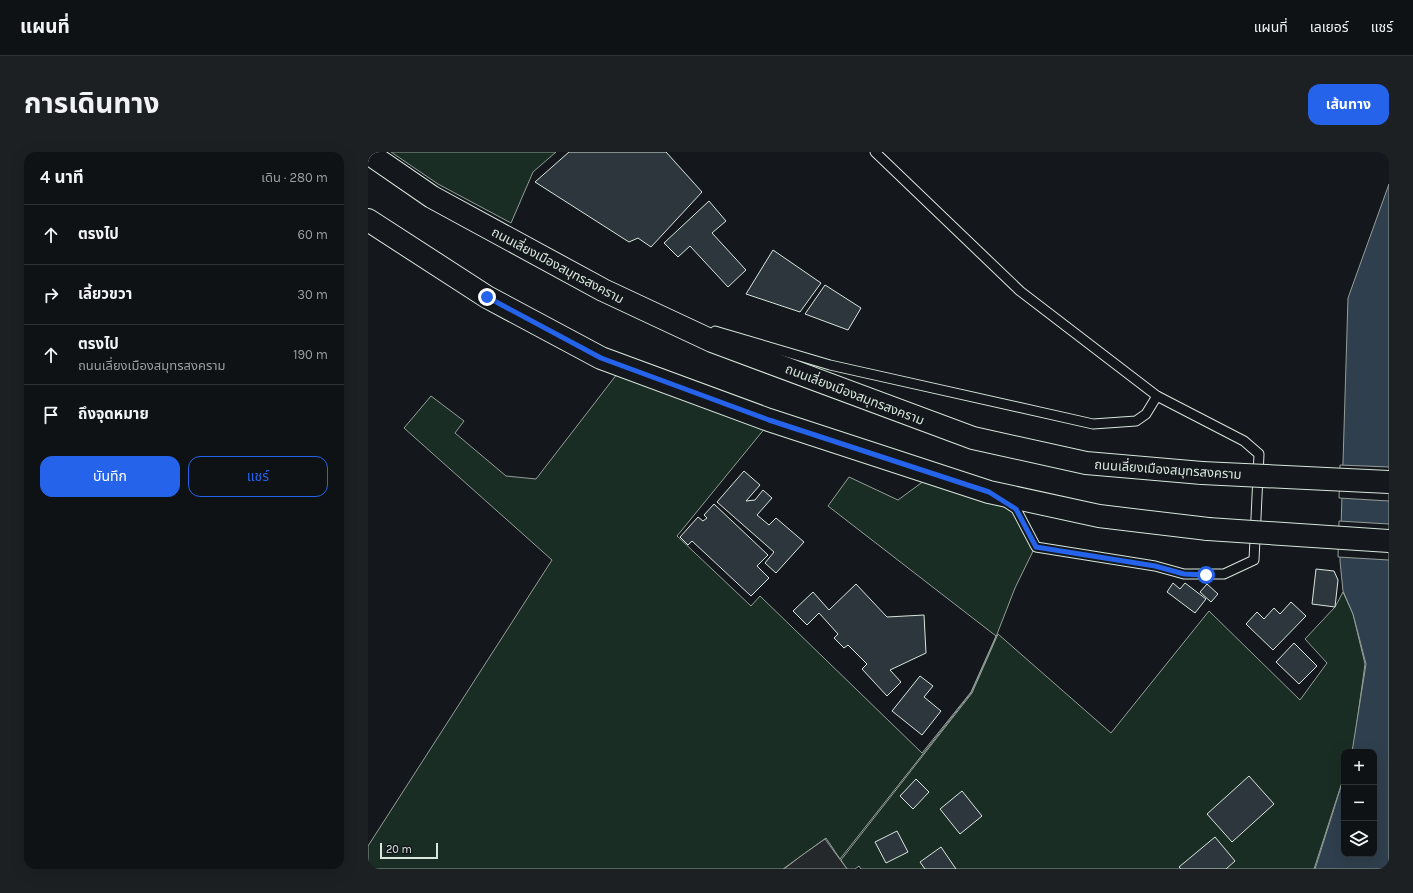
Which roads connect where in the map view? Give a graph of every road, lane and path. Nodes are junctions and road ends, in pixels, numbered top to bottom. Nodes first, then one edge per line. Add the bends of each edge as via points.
1 (875, 152) edge
2 (368, 153) edge
3 (368, 220) edge
4 (603, 290) junction
5 (1157, 396) junction
6 (1389, 482) edge
7 (989, 492) junction
8 (1389, 541) edge

1 - 5 lane via 1020,291
2 - 4 main road, ถนนเลี่ยงเมืองสมุทรสงคราม via 432,197
3 - 7 main road via 487,297 601,358 769,420
4 - 5 lane via 718,332 830,365 1093,424 1136,421 1146,414
4 - 6 main road, ถนนเลี่ยงเมืองสมุทรสงคราม, bridge via 712,341 973,438 1086,463 1202,473
5 - 7 lane via 1244,441 1259,454 1254,560 1250,563 1224,574 1184,574 1155,566 1036,547 1016,509
7 - 8 main road, bridge via 1099,516 1208,529

